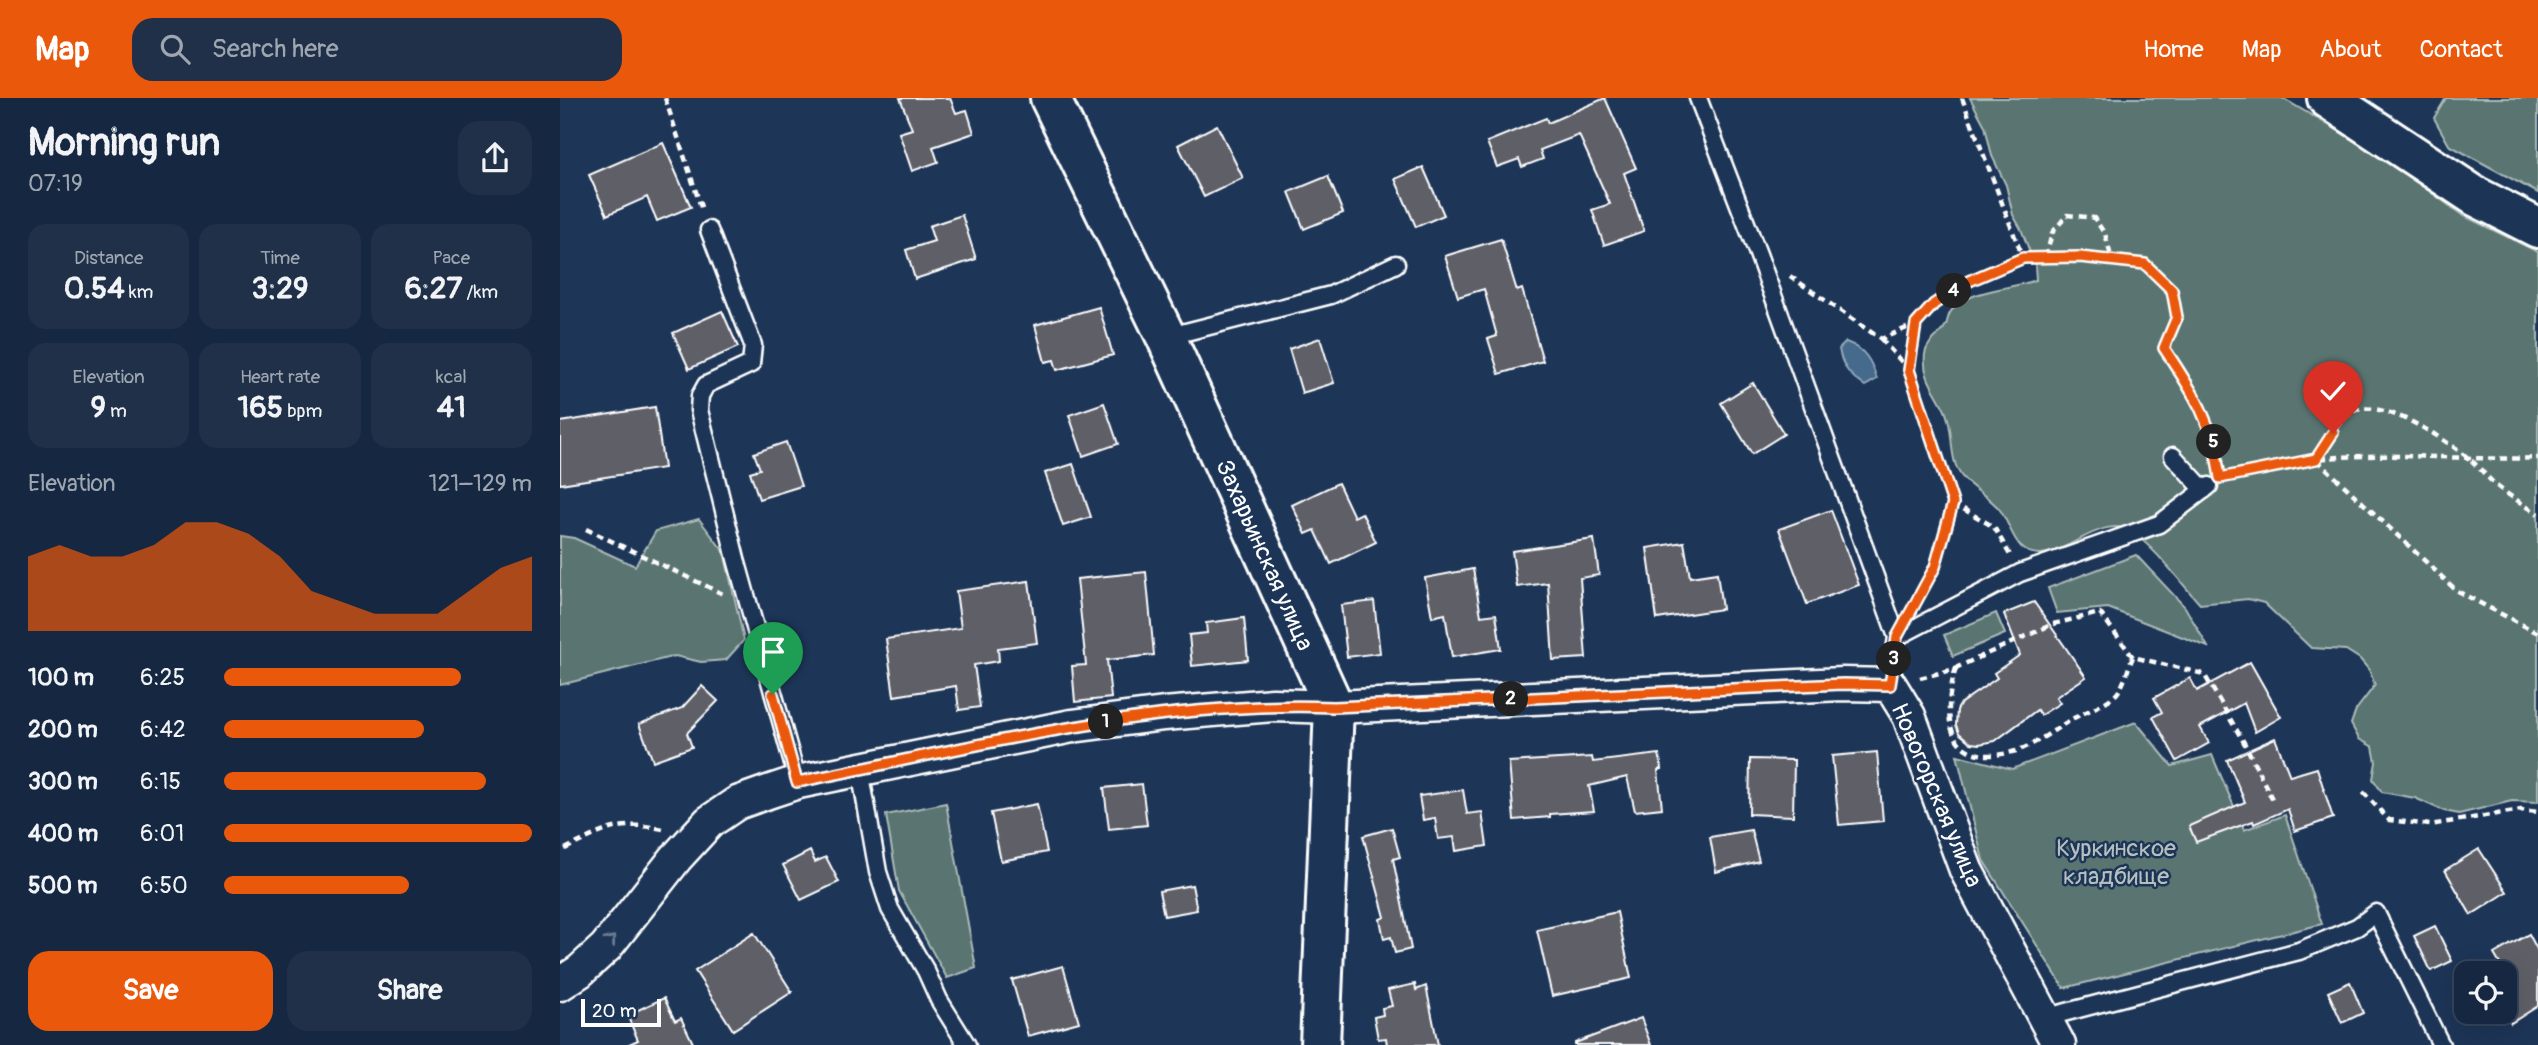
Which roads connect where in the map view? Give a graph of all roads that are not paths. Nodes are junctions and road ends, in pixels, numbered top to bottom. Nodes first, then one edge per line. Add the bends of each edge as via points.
1 (1050, 98) edge
2 (1698, 98) edge
3 (2327, 98) edge
4 (2538, 228) edge
5 (709, 230) road end
6 (1396, 264) dead end
7 (1166, 337) junction
8 (2173, 456) dead end
9 (1897, 637) junction
10 (1890, 685) junction
11 (1334, 707) junction
12 (860, 770) junction
13 (797, 782) junction
14 (560, 984) edge
15 (2044, 1018) junction
16 (967, 1045) edge
17 (1320, 1045) edge
18 (2059, 1045) edge
19 (2441, 1045) edge

1 - 7 street, Захарьинская улица
2 - 9 lane
3 - 4 street via 2475,196
5 - 13 lane via 753,345 751,364 706,385 699,410
6 - 7 lane via 1331,295
7 - 11 street, Захарьинская улица
8 - 9 lane via 2211,485 2160,524 2020,573
9 - 10 lane
10 - 11 street, Новогорская улица
10 - 15 street, Новогорская улица via 1909,716 1966,870
11 - 12 street, Новогорская улица via 1273,705 1072,726
11 - 17 street, Захарьинская улица
12 - 13 street, Новогорская улица
12 - 16 lane via 878,872 890,909
14 -> 13 street, Новогорская улица via 606,947 709,822 737,803
15 - 18 street, Новогорская улица
15 - 19 lane via 2299,951 2376,914

